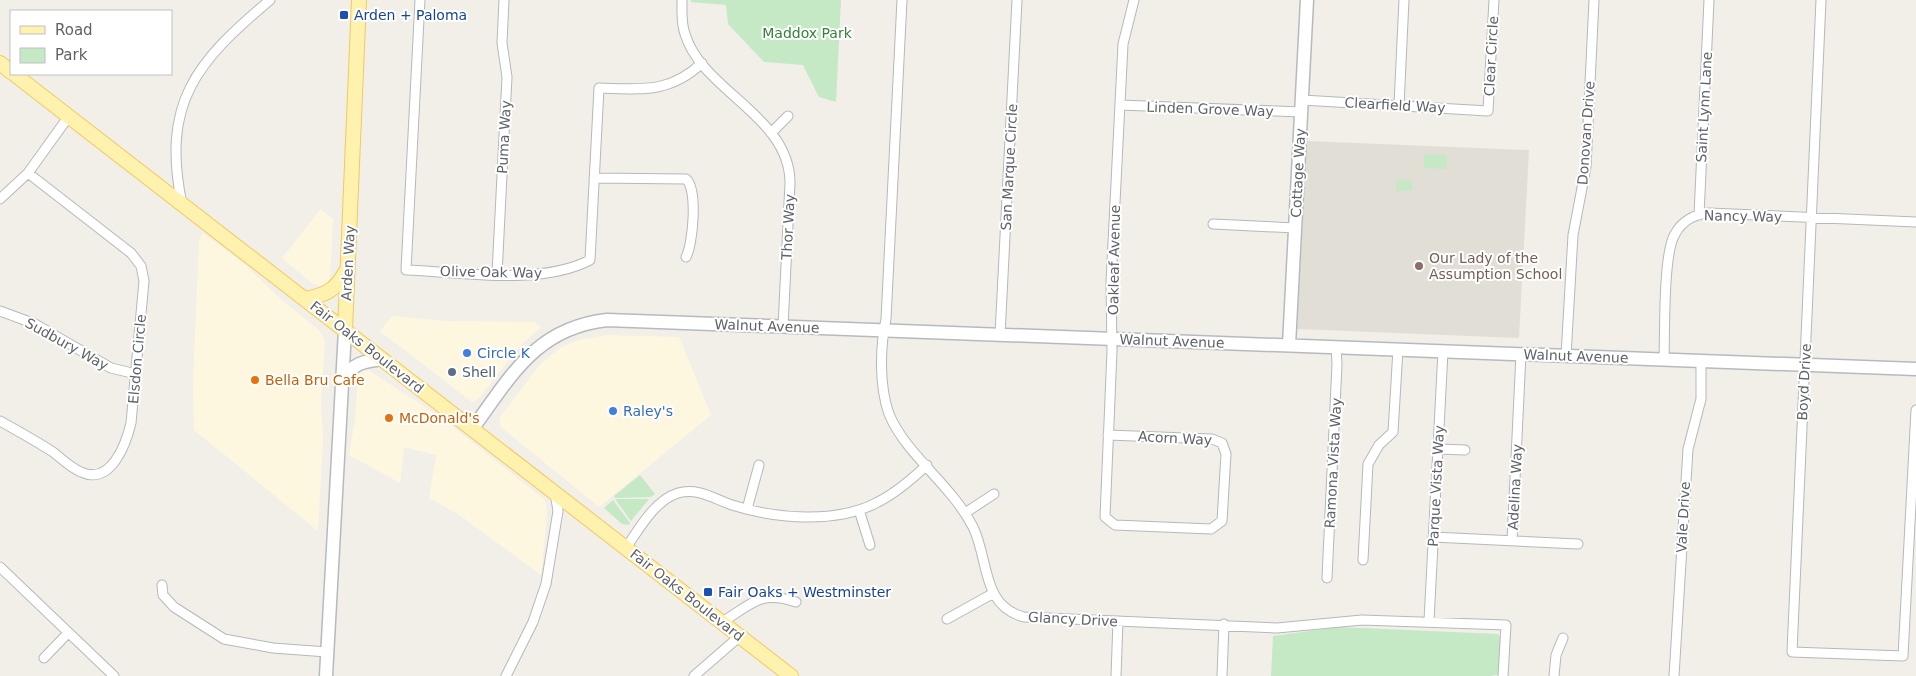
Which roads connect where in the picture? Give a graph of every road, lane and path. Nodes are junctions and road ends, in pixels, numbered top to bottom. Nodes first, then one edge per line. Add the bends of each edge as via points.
1 (270, 0) edge
2 (359, 0) edge
3 (420, 0) edge
4 (504, 0) edge
5 (682, 0) edge
6 (902, 0) edge
7 (1017, 0) edge
8 (1134, 0) edge
9 (1307, 0) edge
10 (1404, 0) edge
11 (1494, 0) edge
12 (1594, 0) edge
13 (1709, 0) edge
14 (1821, 0) edge
15 (0, 63) edge
16 (702, 63) junction
17 (10, 71) edge
18 (15, 75) edge
19 (1120, 105) junction
20 (1301, 106) junction
21 (1399, 106) junction
22 (1488, 111) joint
23 (68, 116) junction
24 (788, 116) dead end
25 (771, 133) junction
26 (28, 173) junction
27 (594, 178) junction
28 (0, 199) edge
29 (182, 204) junction
30 (1699, 214) junction
31 (1811, 217) junction
32 (1916, 222) edge
33 (1213, 224) dead end
34 (1295, 228) junction
35 (686, 257) dead end
36 (348, 268) junction
37 (497, 274) junction
38 (305, 299) junction
39 (0, 311) edge
40 (783, 326) junction
41 (345, 330) junction
42 (884, 330) junction
43 (1000, 335) junction
44 (1111, 339) junction
45 (1289, 345) junction
46 (1336, 347) junction
47 (1398, 349) junction
48 (1443, 351) junction
49 (1521, 354) junction
50 (1566, 356) junction
51 (383, 359) junction
52 (1664, 359) junction
53 (1701, 361) junction
54 (1805, 364) junction
55 (1916, 369) edge
56 (136, 374) junction
57 (342, 383) junction
58 (1916, 410) edge
59 (0, 421) edge
60 (473, 428) junction
61 (1108, 435) junction
62 (1438, 449) junction
63 (1465, 450) dead end
64 (759, 465) dead end
65 (927, 466) junction
66 (555, 492) junction
67 (994, 494) dead end
68 (747, 509) junction
69 (859, 510) junction
70 (966, 513) junction
71 (1107, 521) joint
72 (1433, 537) junction
73 (1512, 541) junction
74 (870, 544) dead end
75 (1578, 544) dead end
76 (626, 548) junction
77 (1363, 560) dead end
78 (0, 567) edge
79 (1327, 578) dead end
80 (162, 585) dead end
81 (992, 594) junction
82 (796, 602) dead end
83 (947, 619) dead end
84 (1118, 621) junction
85 (1429, 621) junction
86 (722, 622) junction
87 (1224, 624) junction
88 (68, 632) junction
89 (740, 636) junction
90 (1562, 638) dead end
91 (327, 652) junction
92 (44, 658) dead end
93 (114, 676) edge
94 (326, 676) edge
95 (506, 676) edge
96 (694, 676) edge
97 (791, 676) edge
98 (1116, 676) edge
99 (1222, 676) edge
100 (1503, 676) edge
101 (1554, 676) edge
102 (1674, 676) edge

1 - 29 street via 214,51 189,90 179,120 175,150
2 - 36 main road, Arden Way
3 - 37 street, Olive Oak Way via 406,270
4 - 37 street, Puma Way via 502,43 507,77
5 - 16 street, Thor Way via 685,34
6 - 42 street
7 - 43 street, San Marque Circle
8 - 19 street, Oakleaf Avenue via 1123,44
9 - 20 main road, Cottage Way
10 - 21 street
11 - 22 street, Clear Circle
12 - 50 street, Donovan Drive via 1586,167 1573,236
13 - 30 street, Saint Lynn Lane
14 - 31 street, Boyd Drive
15 - 17 main road, Fair Oaks Boulevard
16 - 25 street, Thor Way
16 - 27 street, Olive Oak Way via 681,80 657,88 599,88
18 - 23 main road, Fair Oaks Boulevard
19 - 20 street, Linden Grove Way
19 - 44 street, Oakleaf Avenue
20 - 21 street, Clearfield Way
20 - 34 main road, Cottage Way
21 - 22 street, Clearfield Way
23 - 26 street
23 - 29 main road, Fair Oaks Boulevard
24 - 25 street
25 - 40 street, Thor Way via 784,153 790,177
26 - 28 street
26 - 56 street, Elsdon Circle via 131,254 141,266 144,281
27 - 35 street via 686,179 692,187 693,205 691,242
27 - 37 street, Olive Oak Way via 590,260 544,274
29 - 38 main road, Fair Oaks Boulevard
30 - 31 street, Nancy Way
30 - 52 street, Nancy Way via 1681,225 1670,244
31 - 32 street, Nancy Way
31 - 54 street, Boyd Drive
33 - 34 street
34 - 45 main road, Cottage Way
36 - 38 main road via 332,290 325,295
36 - 41 main road, Arden Way
38 - 41 main road, Fair Oaks Boulevard
39 - 56 street, Sudbury Way via 35,324 110,368
40 - 42 main road, Walnut Avenue
40 - 60 main road, Walnut Avenue via 613,320 576,326 548,339 529,355
41 - 51 main road, Fair Oaks Boulevard
41 - 57 main road, Arden Way
42 - 43 main road, Walnut Avenue
42 - 65 street via 883,386 886,403 898,431
43 - 44 main road, Walnut Avenue
44 - 45 main road, Walnut Avenue
44 - 61 street, Oakleaf Avenue
45 - 46 main road, Walnut Avenue
46 - 47 main road, Walnut Avenue
46 - 79 street, Ramona Vista Way via 1338,364
47 - 48 main road, Walnut Avenue
47 - 77 street via 1393,432 1379,445 1368,464
48 - 49 main road, Walnut Avenue
48 - 62 street, Parque Vista Way
49 - 50 main road, Walnut Avenue
49 - 73 street, Adelina Way
50 - 52 main road, Walnut Avenue
51 - 57 main road via 358,364 347,373
51 - 60 main road, Fair Oaks Boulevard
52 - 53 main road, Walnut Avenue
53 - 54 main road, Walnut Avenue
53 - 102 street, Vale Drive via 1701,399 1688,449
54 - 55 main road, Walnut Avenue
54 - 58 street, Boyd Drive via 1792,652 1903,656
56 - 59 street, Elsdon Circle via 126,441 114,462 102,473 81,472
57 - 91 main road, Arden Way
60 - 66 main road, Fair Oaks Boulevard
61 - 71 street, Oakleaf Avenue via 1104,511
61 - 71 street, Acorn Way via 1212,439 1222,443 1226,454 1224,516 1216,527 1115,526
62 - 63 street
62 - 72 street, Parque Vista Way
64 - 68 street
65 - 69 street via 887,498
65 - 70 street
66 - 76 main road, Fair Oaks Boulevard
66 - 95 street via 558,510 546,584 533,622
67 - 70 street
68 - 69 street via 788,516
68 - 76 street via 699,492 678,493 659,505
69 - 74 street
70 - 81 street via 981,546
72 - 73 street, Adelina Way
72 - 85 street, Parque Vista Way
73 - 75 street
76 - 86 main road, Fair Oaks Boulevard
78 - 88 street
80 - 91 street via 163,595 174,608 224,639 273,648
81 - 83 street
81 - 84 street, Glancy Drive via 1003,608 1024,617
82 - 86 street via 781,598 751,602
84 - 87 street, Glancy Drive
84 - 98 street
85 - 87 street, Glancy Drive via 1362,620 1277,628
85 - 100 street, Glancy Drive via 1506,625
86 - 89 main road, Fair Oaks Boulevard
87 - 99 street
88 - 92 street
88 - 93 street
89 - 96 street
89 - 97 main road, Fair Oaks Boulevard
90 - 101 street via 1556,654
91 - 94 main road, Arden Way

